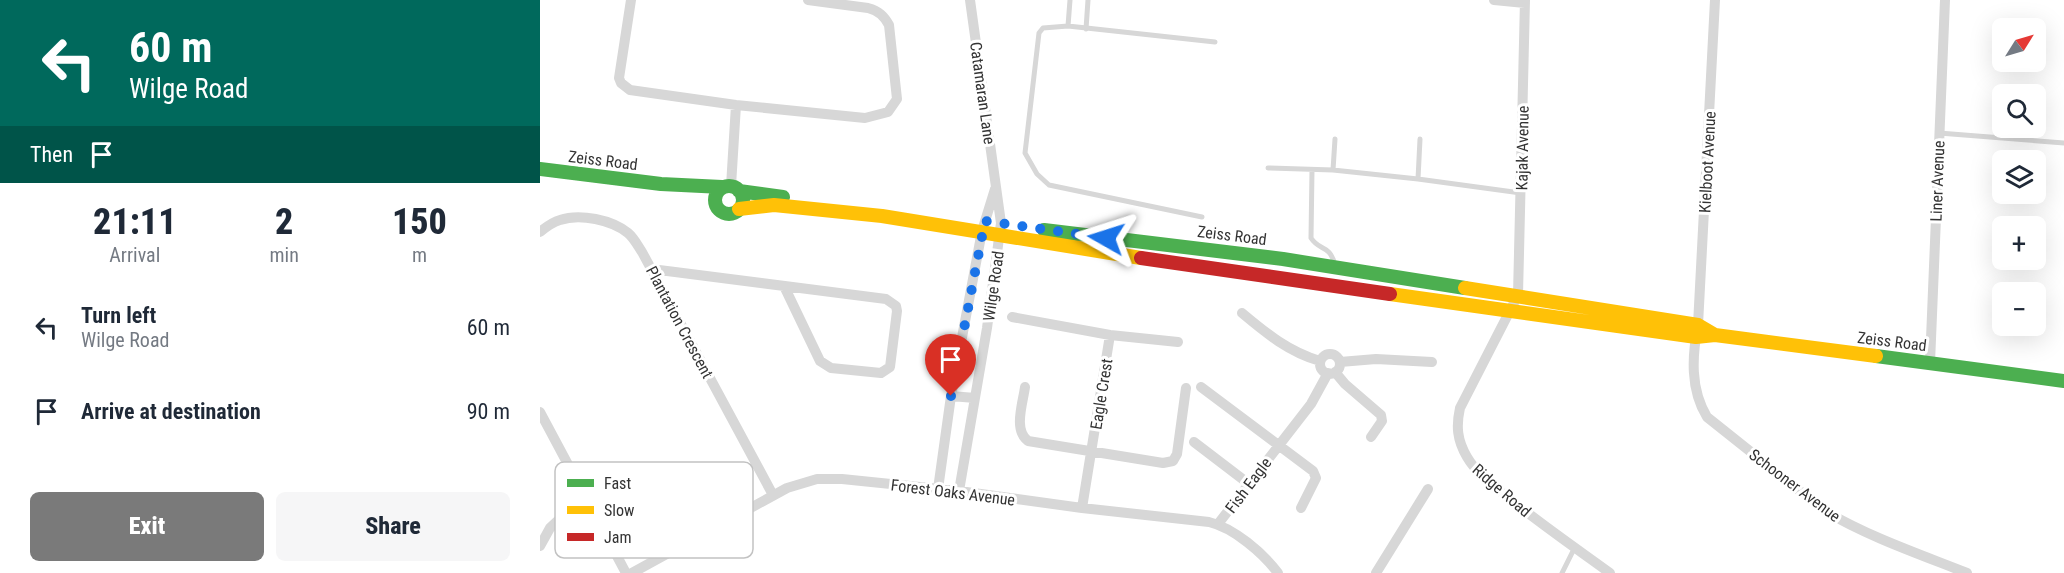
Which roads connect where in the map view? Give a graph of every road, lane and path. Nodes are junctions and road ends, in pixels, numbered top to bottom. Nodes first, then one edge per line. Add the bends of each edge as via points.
1 (631, 0) edge
2 (808, 0) edge
3 (970, 0) edge
4 (1070, 0) edge
5 (1088, 0) edge
6 (1494, 0) edge
7 (1715, 0) edge
8 (1945, 0) edge
9 (1525, 2) edge
10 (1068, 26) junction
11 (1086, 29) junction
12 (1215, 42) dead end
13 (736, 105) junction
14 (1939, 133) junction
15 (1335, 139) dead end
16 (1420, 139) dead end
17 (2064, 143) edge
18 (1268, 168) dead end
19 (540, 169) edge
20 (1312, 170) junction
21 (1333, 170) junction
22 (1419, 179) junction
23 (661, 184) junction
24 (996, 186) junction
25 (731, 188) junction
26 (1521, 193) junction
27 (716, 204) junction
28 (739, 209) junction
29 (1202, 217) dead end
30 (983, 226) junction
31 (1001, 229) junction
32 (540, 232) edge
33 (1336, 267) junction
34 (651, 269) junction
35 (784, 286) junction
36 (1518, 295) junction
37 (1510, 312) junction
38 (1242, 313) dead end
39 (1012, 317) dead end
40 (1697, 331) junction
41 (1110, 336) junction
42 (1178, 342) dead end
43 (1320, 361) junction
44 (1432, 362) dead end
45 (1930, 363) junction
46 (1334, 369) junction
47 (2064, 381) edge
48 (1025, 387) dead end
49 (1201, 387) dead end
50 (1186, 388) dead end
51 (951, 396) junction
52 (975, 398) junction
53 (540, 412) edge
54 (1371, 437) dead end
55 (1194, 442) dead end
56 (1278, 446) junction
57 (1092, 452) junction
58 (566, 462) edge
59 (1250, 483) junction
60 (938, 489) junction
61 (1428, 489) dead end
62 (959, 491) junction
63 (773, 495) junction
64 (753, 506) edge
65 (1082, 508) junction
66 (1301, 508) dead end
67 (555, 523) edge
68 (1218, 524) junction
69 (540, 546) edge
70 (1575, 547) junction
71 (618, 558) edge
72 (659, 558) edge
73 (626, 573) edge
74 (632, 573) edge
75 (1278, 573) edge
76 (1376, 573) edge
77 (1562, 573) edge
78 (1611, 573) edge
79 (1967, 573) edge

1 - 13 street via 619,72 625,87 637,92
2 - 13 street via 868,8 886,19 897,99 893,108 865,118
3 - 24 street, Catamaran Lane
4 - 10 lane
5 - 11 lane
6 - 9 street
7 - 40 street, Kielboot Avenue
8 - 14 street, Liner Avenue
9 - 26 street, Kajak Avenue
10 - 11 lane
10 - 29 lane via 1042,28 1039,33 1025,153 1037,174 1049,185
11 - 12 lane
13 - 25 street
14 - 17 lane
14 - 45 street, Liner Avenue
15 - 21 lane
16 - 22 lane
18 - 20 lane
19 - 23 street, Zeiss Road
20 - 21 lane
20 - 33 lane via 1311,238 1329,250
21 - 22 lane
22 - 26 lane
23 - 25 street, Zeiss Road
23 - 27 street, Zeiss Road
24 - 30 street, Catamaran Lane
24 - 31 street, Catamaran Lane
25 - 27 street via 716,194
25 - 28 street via 742,200
25 - 30 street, Zeiss Road
26 - 36 street, Kajak Avenue
27 - 28 street via 726,213
28 - 30 street, Zeiss Road via 774,205 813,207
30 - 31 street, Zeiss Road
30 - 51 street, Wilge Road
31 - 33 street, Zeiss Road via 1186,246
31 - 37 street, Zeiss Road via 1129,256
31 - 52 street, Wilge Road
32 - 34 street, Plantation Crescent via 562,219 597,220 628,233
33 - 36 street, Zeiss Road
34 - 35 street
34 - 63 street, Plantation Crescent
35 - 35 street via 891,302 897,311 890,367 881,373 831,368 820,361
36 - 37 street, Ridge Road
36 - 40 street, Zeiss Road
37 - 40 street, Zeiss Road
37 - 70 street, Ridge Road via 1460,408 1457,434 1478,471
38 - 43 street via 1284,346
39 - 41 street, Eagle Crest
40 - 45 street, Zeiss Road
40 - 79 street, Schooner Avenue via 1695,392 1707,417 1824,511
41 - 42 street, Eagle Crest
41 - 57 street, Eagle Crest
43 - 46 street via 1322,369
43 - 46 street via 1333,354 1339,359
44 - 46 street via 1376,359
45 - 47 street, Zeiss Road
46 - 54 street via 1345,384 1381,415 1382,421
46 - 56 street, Fish Eagle
48 - 57 street, Eagle Crest via 1019,428 1022,437
49 - 56 street, Fish Eagle
50 - 57 street, Eagle Crest via 1173,460 1163,463
51 - 52 street
51 - 60 street, Wilge Road
52 - 62 street, Wilge Road
53 - 58 street
55 - 59 street
56 - 59 street, Fish Eagle
56 - 66 street, Fish Eagle via 1313,471 1316,478
57 - 65 street, Eagle Crest
59 - 68 street, Fish Eagle
60 - 62 street, Forest Oaks Avenue
60 - 63 street, Forest Oaks Avenue via 828,479 803,482
61 - 76 street
62 - 65 street, Forest Oaks Avenue
63 - 64 street, Forest Oaks Avenue
65 - 68 street, Forest Oaks Avenue
67 - 69 street
68 - 75 street, Forest Oaks Avenue via 1234,532
70 - 77 lane
70 - 78 street, Ridge Road
71 - 73 street
72 - 74 street, Forest Oaks Avenue

